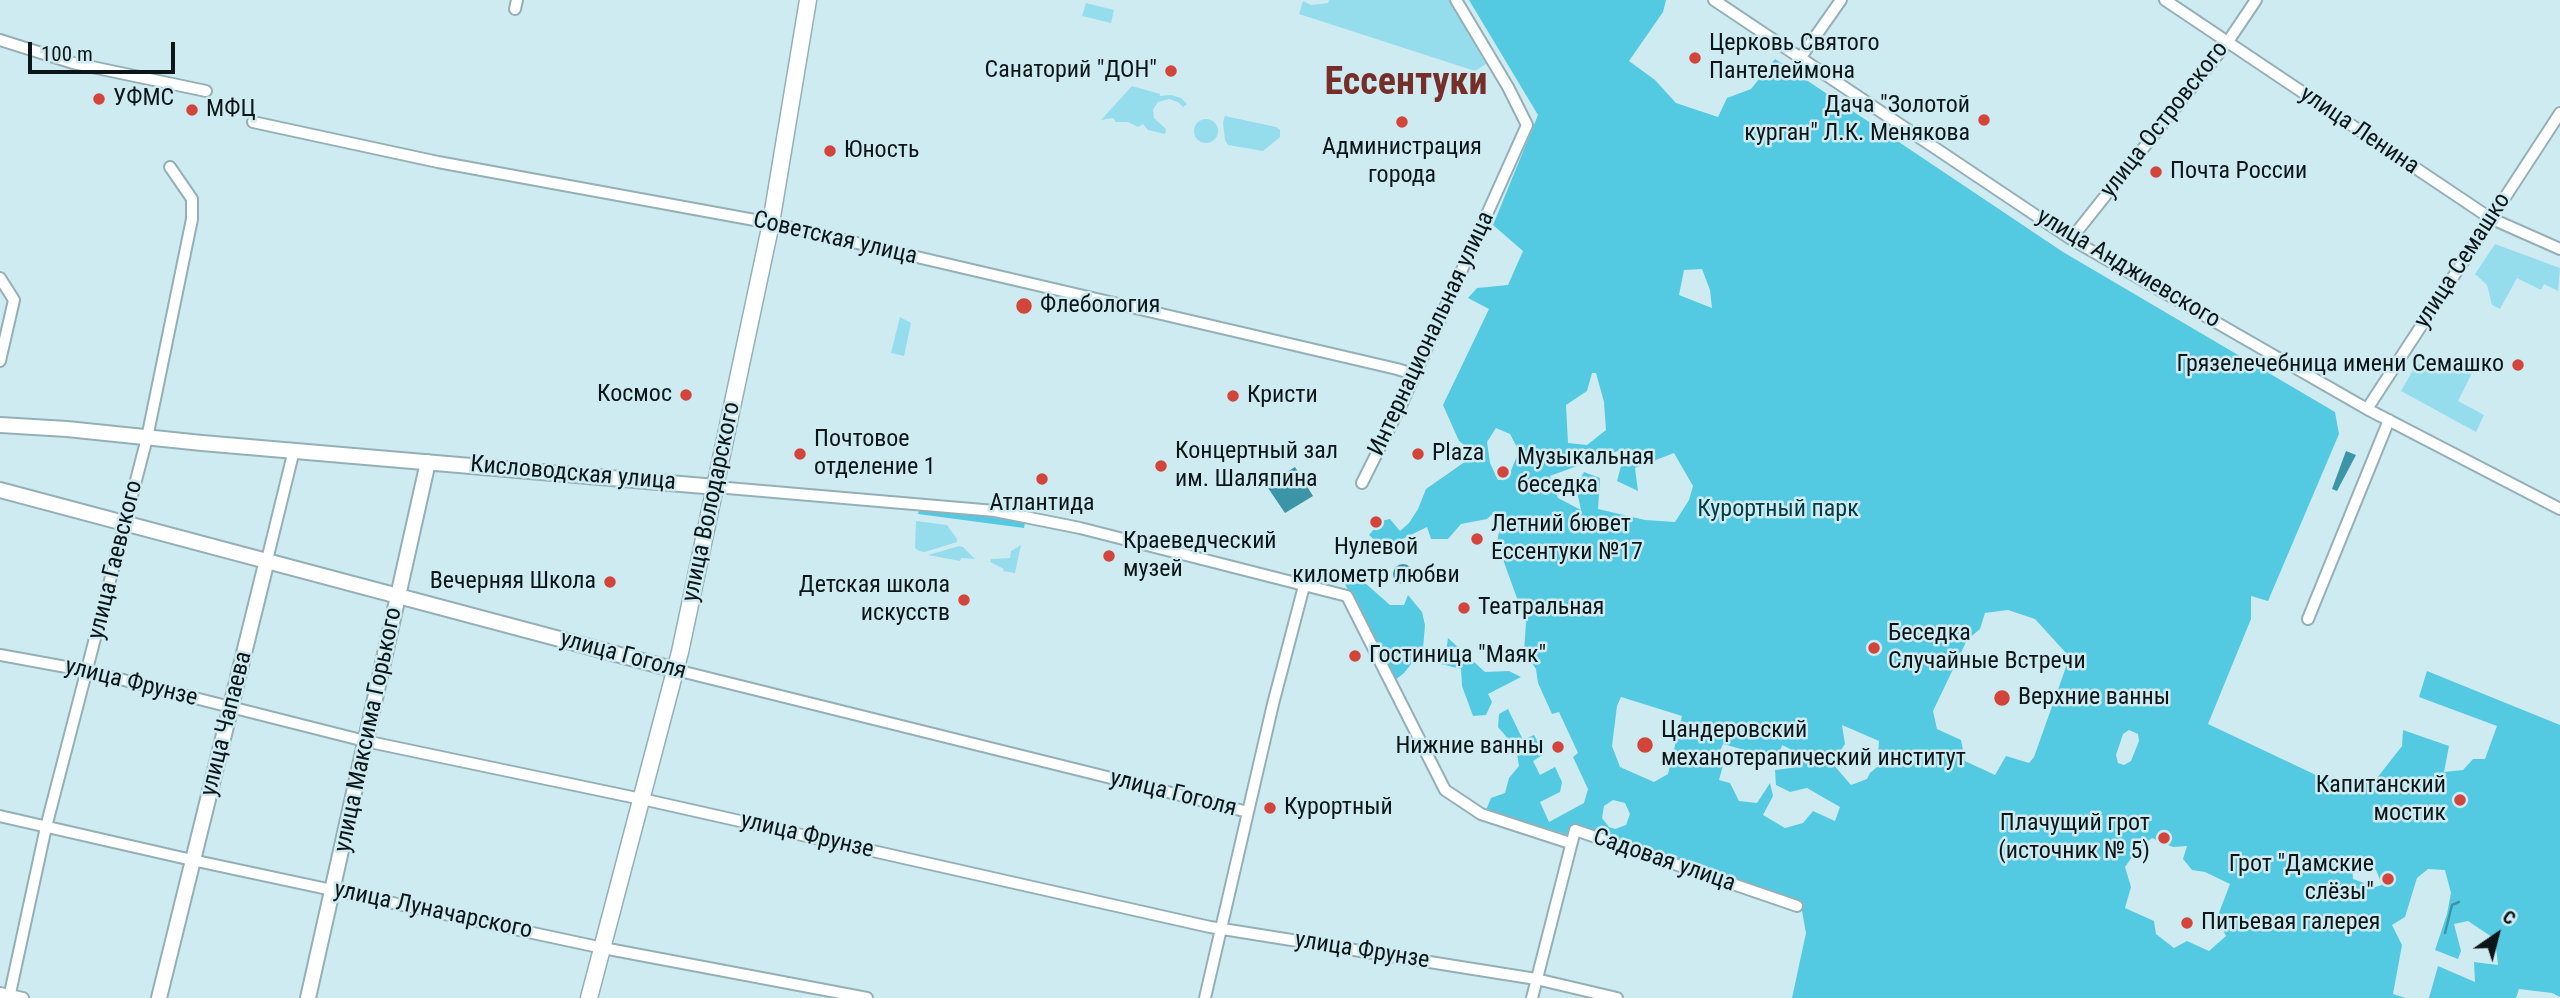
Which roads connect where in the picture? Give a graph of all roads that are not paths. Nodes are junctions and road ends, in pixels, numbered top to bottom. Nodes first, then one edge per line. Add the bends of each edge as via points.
1 (808, 0) edge
2 (1456, 0) edge
3 (1714, 0) edge
4 (1841, 0) edge
5 (2165, 0) edge
6 (2256, 0) edge
7 (0, 40) edge
8 (2227, 43) junction
9 (1801, 57) junction
10 (206, 92) dead end
11 (2560, 113) edge
12 (253, 122) dead end
13 (170, 167) dead end
14 (2490, 218) junction
15 (771, 223) junction
16 (2071, 239) junction
17 (2560, 249) edge
18 (0, 278) edge
19 (0, 361) edge
20 (1413, 374) junction
21 (2367, 409) junction
22 (2389, 420) junction
23 (0, 425) edge
24 (147, 438) junction
25 (294, 450) junction
26 (429, 462) junction
27 (1362, 483) dead end
28 (716, 486) junction
29 (0, 490) edge
30 (2560, 509) edge
31 (124, 524) junction
32 (267, 560) junction
33 (1304, 586) junction
34 (398, 596) junction
35 (2308, 619) dead end
36 (0, 654) edge
37 (676, 670) junction
38 (88, 671) junction
39 (232, 708) junction
40 (365, 741) junction
41 (642, 799) junction
42 (1248, 812) junction
43 (0, 816) edge
44 (46, 827) junction
45 (1570, 843) junction
46 (192, 860) junction
47 (334, 890) junction
48 (1797, 906) dead end
49 (1222, 929) junction
50 (603, 948) junction
51 (1536, 979) junction
52 (6, 996) edge
53 (23, 998) edge
54 (159, 998) edge
55 (308, 998) edge
56 (589, 998) edge
57 (867, 998) edge
58 (1205, 998) edge
59 (1532, 998) edge
60 (1618, 998) edge

1 - 15 main road, улица Володарского
2 - 20 street, Интернациональная улица via 1527,125
3 - 9 street, улица Анджиевского
4 - 9 street
5 - 8 street, улица Ленина
6 - 8 street, улица Островского
7 - 10 street via 72,62
8 - 14 street, улица Ленина
8 - 16 street, улица Островского
9 - 16 street, улица Анджиевского
11 - 14 street, улица Семашко
12 - 15 street, Советская улица via 438,162
13 - 24 street, улица Гаевского via 191,199 192,219
14 - 17 street, улица Ленина
14 - 21 street, улица Семашко
15 - 20 street, Советская улица
15 - 28 main road, улица Володарского
16 - 21 street, улица Анджиевского
18 - 19 street via 14,300
20 - 27 street, Интернациональная улица
21 - 22 street, улица Анджиевского
22 - 30 street, улица Анджиевского
22 - 35 street
23 - 24 street, Кисловодская улица
24 - 25 street, Кисловодская улица
24 - 31 street, улица Гаевского
25 - 26 street, Кисловодская улица
25 - 32 street, улица Чапаева
26 - 28 street, Кисловодская улица
26 - 34 street, улица Максима Горького
28 - 33 street, Кисловодская улица via 995,511
28 - 37 main road, улица Володарского
29 - 31 street, улица Гоголя
31 - 32 street, улица Гоголя
31 - 38 street, улица Гаевского
32 - 34 street, улица Гоголя
32 - 39 street, улица Чапаева
33 - 42 street
33 - 45 street, Кисловодская улица via 1347,596 1445,790 1481,814
34 - 37 street, улица Гоголя
34 - 40 street, улица Максима Горького
36 - 38 street, улица Фрунзе
37 - 41 main road, улица Володарского
37 - 42 street, улица Гоголя
38 - 39 street, улица Фрунзе
38 - 44 street, улица Гаевского
39 - 40 street, улица Фрунзе
39 - 46 street, улица Чапаева
40 - 41 street, улица Фрунзе
40 - 47 street, улица Максима Горького
41 - 49 street, улица Фрунзе
41 - 50 main road, улица Володарского
42 - 49 street
43 - 44 street, улица Луначарского
44 - 46 street, улица Луначарского
44 - 52 street, улица Гаевского
45 - 48 street, Садовая улица via 1575,830
45 - 51 street, Садовая улица
46 - 47 street, улица Луначарского
46 - 54 street, улица Чапаева
47 - 50 street, улица Луначарского
47 - 55 street, улица Максима Горького
49 - 51 street, улица Фрунзе
49 - 58 street
50 - 56 main road, улица Володарского
50 - 57 street, улица Луначарского
51 - 59 street, Садовая улица
51 - 60 street, улица Фрунзе
52 - 53 street

